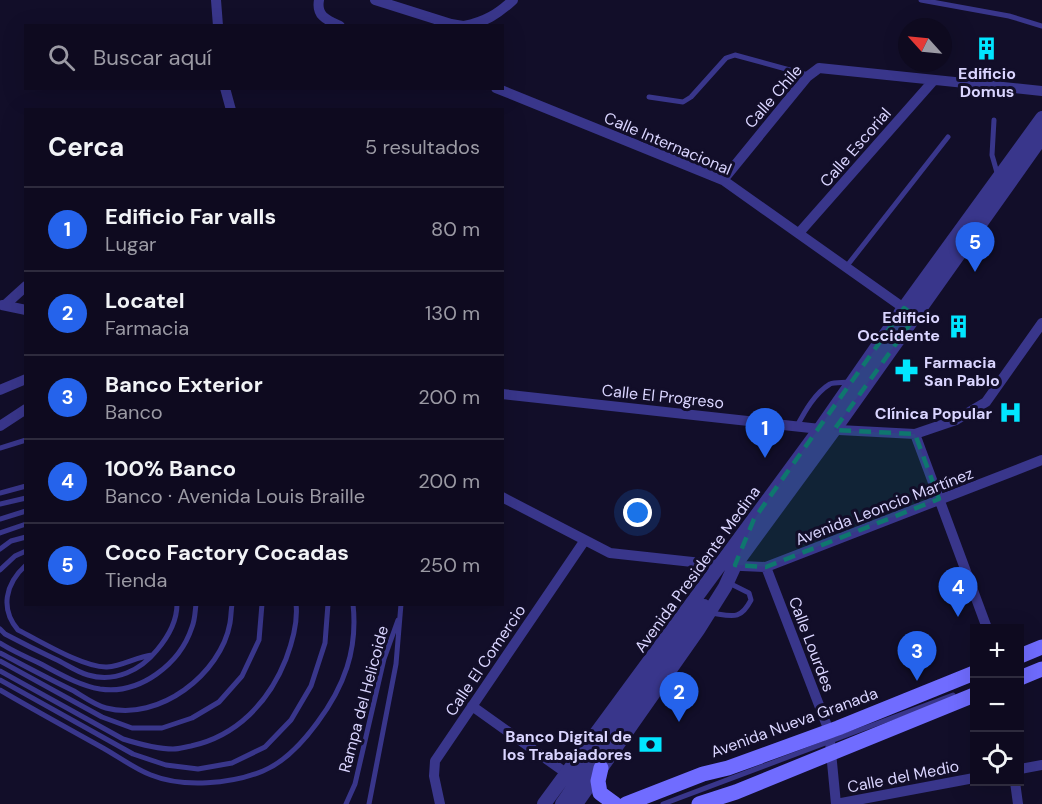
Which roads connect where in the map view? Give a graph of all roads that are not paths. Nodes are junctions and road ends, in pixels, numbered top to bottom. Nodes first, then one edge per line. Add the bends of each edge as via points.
1 (216, 0) edge
2 (319, 0) edge
3 (375, 0) edge
4 (513, 0) edge
5 (921, 0) edge
6 (218, 24) edge
7 (335, 24) edge
8 (451, 24) edge
9 (478, 24) edge
10 (1042, 26) edge
11 (809, 76) junction
12 (934, 80) junction
13 (226, 90) edge
14 (501, 90) edge
15 (1042, 91) edge
16 (649, 97) dead end
17 (230, 108) edge
18 (1042, 118) edge
19 (994, 120) dead end
20 (948, 136) dead end
21 (1042, 137) edge
22 (999, 177) junction
23 (723, 180) junction
24 (799, 233) junction
25 (846, 267) junction
26 (24, 288) edge
27 (3, 305) edge
28 (904, 308) junction
29 (24, 310) edge
30 (916, 316) junction
31 (1042, 323) edge
32 (24, 380) edge
33 (853, 382) junction
34 (0, 390) edge
35 (504, 394) edge
36 (24, 410) edge
37 (0, 426) edge
38 (797, 426) junction
39 (827, 429) junction
40 (915, 434) junction
41 (24, 441) edge
42 (0, 448) edge
43 (1042, 460) edge
44 (24, 487) edge
45 (0, 493) edge
46 (24, 498) edge
47 (504, 498) edge
48 (939, 499) junction
49 (0, 504) edge
50 (24, 512) edge
51 (0, 519) edge
52 (24, 525) edge
53 (0, 533) edge
54 (24, 538) edge
55 (585, 540) junction
56 (0, 549) edge
57 (24, 552) edge
58 (728, 565) junction
59 (24, 567) edge
60 (766, 567) junction
61 (0, 570) edge
62 (727, 582) junction
63 (177, 606) edge
64 (196, 606) edge
65 (232, 606) edge
66 (262, 606) edge
67 (296, 606) edge
68 (328, 606) edge
69 (353, 606) edge
70 (401, 606) edge
71 (401, 613) junction
72 (709, 613) junction
73 (986, 624) edge
74 (0, 629) edge
75 (0, 643) edge
76 (1042, 647) edge
77 (0, 653) edge
78 (153, 655) junction
79 (0, 661) edge
80 (1042, 662) edge
81 (1027, 667) edge
82 (0, 671) edge
83 (970, 676) edge
84 (0, 680) edge
85 (970, 689) edge
86 (0, 690) edge
87 (970, 698) edge
88 (472, 706) junction
89 (830, 742) junction
90 (1042, 765) edge
91 (601, 768) junction
92 (1024, 768) edge
93 (566, 773) junction
94 (970, 779) edge
95 (1016, 786) edge
96 (346, 804) edge
97 (369, 804) edge
98 (440, 804) edge
99 (544, 804) edge
100 (562, 804) edge
101 (576, 804) edge
102 (615, 804) edge
103 (626, 804) edge
104 (663, 804) edge
105 (699, 804) edge
106 (836, 804) edge
107 (1018, 804) edge

1 - 6 street
2 - 7 street via 318,11
3 - 8 street
4 - 9 street via 494,17
5 - 10 lane
11 - 12 street, Calle Chile via 819,68
11 - 16 lane via 735,55 726,58 683,102
11 - 23 street, Calle Chile
12 - 15 street, Calle Chile
12 - 24 street, Calle Escorial
13 - 17 street
14 - 23 street, Calle Internacional
18 - 22 street, Avenida Presidente Medina
19 - 22 lane via 992,155
20 - 25 lane
21 - 30 street, Avenida Presidente Medina
22 - 28 street, Avenida Presidente Medina
23 - 24 street, Calle Internacional
24 - 25 street, Calle Internacional
25 - 28 street, Calle Internacional
26 - 27 street
27 - 29 street
28 - 30 street, Calle Internacional
28 - 33 street, Avenida Presidente Medina
30 - 39 street, Avenida Presidente Medina
31 - 40 street via 986,402 956,420
32 - 34 street
33 - 38 lane via 831,384 812,402
33 - 39 street, Avenida Presidente Medina
35 - 38 street, Calle El Progreso
36 - 37 street
38 - 39 street, Calle El Progreso
39 - 40 street, Calle El Progreso
39 - 58 street, Avenida Presidente Medina
39 - 58 street, Avenida Presidente Medina via 754,519
40 - 48 street
41 - 42 lane
43 - 48 street, Avenida Leoncio Martínez
44 - 45 lane
46 - 49 lane
47 - 55 street, Avenida Leoncio Martínez
48 - 60 street, Avenida Leoncio Martínez
48 - 73 street
50 - 51 lane
52 - 53 lane
54 - 56 lane
55 - 58 street, Avenida Leoncio Martínez via 610,552
55 - 88 street, Calle El Comercio
57 - 61 lane
58 - 60 street, Avenida Leoncio Martínez
58 - 62 street, Avenida Presidente Medina
58 - 93 street, Avenida Presidente Medina
58 - 100 street
59 - 78 lane via 12,578 4,597 5,616 18,630 90,665 107,667
60 - 89 street, Calle Lourdes
62 - 72 street, Avenida Presidente Medina
62 - 72 lane via 749,594 751,600 737,616
63 - 78 lane via 168,637
64 - 75 lane via 192,627 180,651 164,669 126,688 102,689 78,683
65 - 77 lane via 230,625 218,653 199,679 177,696 131,711 105,708
66 - 79 lane via 259,640 242,676 219,702 192,718 162,728 132,728 102,717
67 - 82 lane via 289,649 278,677 259,706 235,728 206,742 175,749 143,746 123,739
68 - 84 lane via 326,643 312,686 291,720 265,747 232,764 198,769 166,765 133,754
69 - 86 lane via 350,662 333,701 290,754 264,771 232,780 190,784 152,776
70 - 71 lane
71 - 96 lane, Rampa del Helicoide via 384,659 355,784
71 - 97 lane, Rampa del Helicoide via 396,664
72 - 91 street, Avenida Presidente Medina
74 - 78 lane via 88,675 120,676
76 - 81 main road
80 - 81 lane
83 - 89 main road, Avenida Nueva Granada
85 - 89 lane
87 - 89 main road, Avenida Nueva Granada
88 - 93 street
88 - 98 street, Calle El Comercio via 435,761
89 - 103 main road, Avenida Nueva Granada via 703,774
89 - 104 lane
89 - 105 main road, Avenida Nueva Granada via 736,792
89 - 106 street, Calle Lourdes
90 - 92 street
91 - 101 street, Avenida Presidente Medina
91 - 102 main road via 600,794
93 - 99 street, Avenida Presidente Medina
94 - 106 street, Calle del Medio
95 - 107 street

